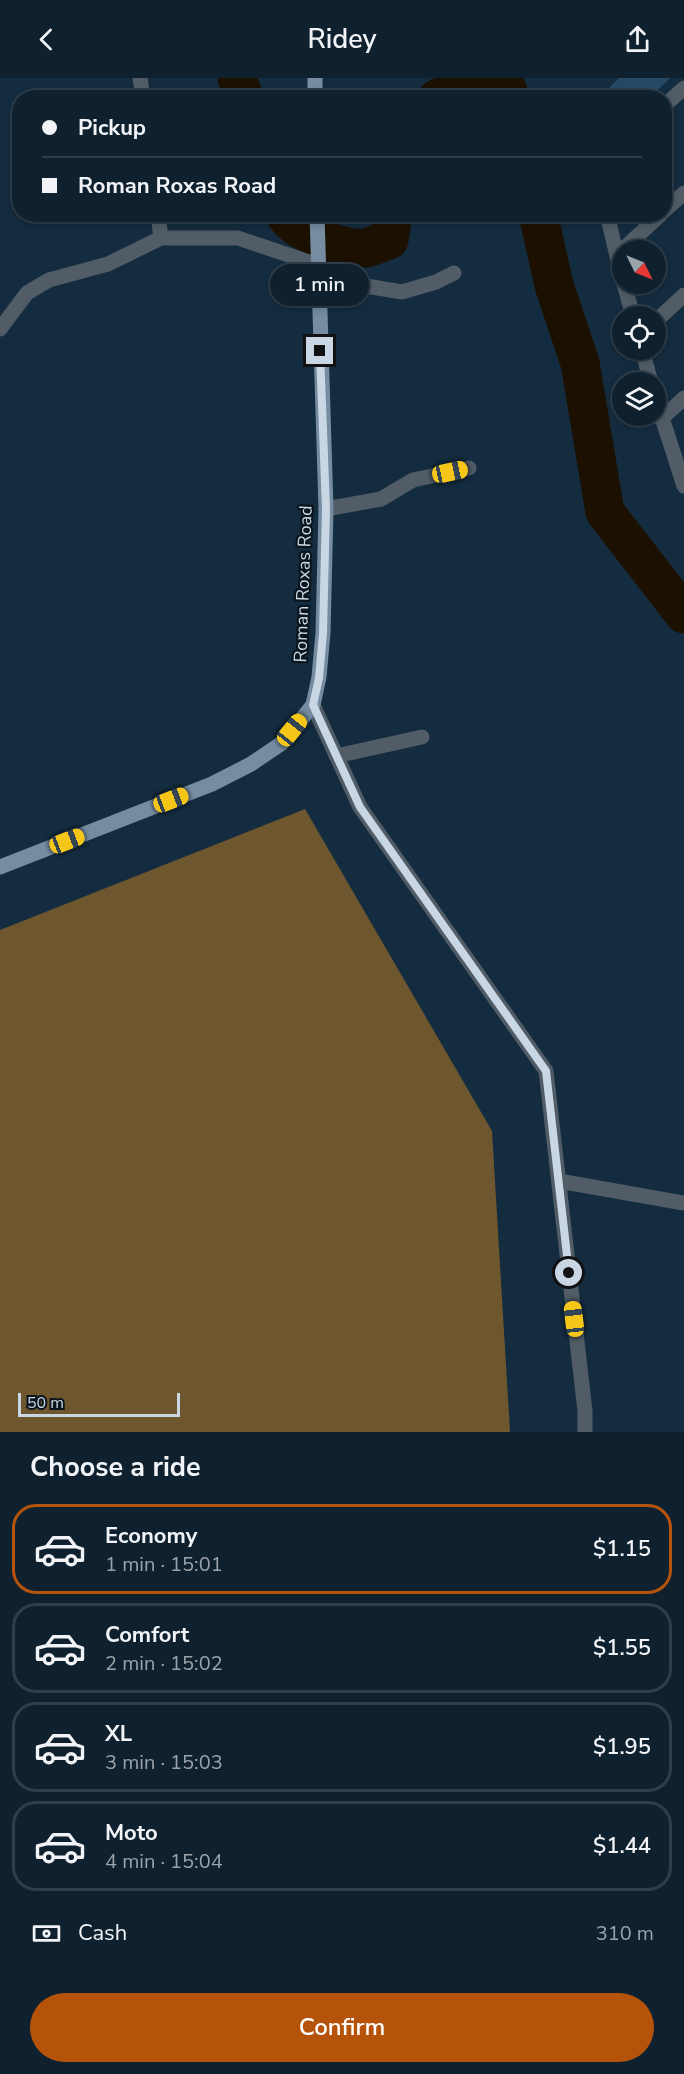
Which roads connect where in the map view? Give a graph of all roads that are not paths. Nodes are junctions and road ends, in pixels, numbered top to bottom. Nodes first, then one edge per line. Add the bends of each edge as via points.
1 (684, 88) edge
2 (672, 99) edge
3 (684, 193) edge
4 (672, 204) edge
5 (159, 222) edge
6 (317, 222) edge
7 (609, 222) edge
8 (652, 222) edge
9 (161, 238) junction
10 (613, 240) edge
11 (633, 240) edge
12 (318, 265) junction
13 (454, 273) dead end
14 (318, 283) junction
15 (684, 295) edge
16 (666, 312) edge
17 (0, 329) edge
18 (684, 398) edge
19 (666, 414) edge
20 (663, 426) edge
21 (469, 468) dead end
22 (684, 486) edge
23 (326, 509) junction
24 (313, 705) junction
25 (422, 737) dead end
26 (336, 756) junction
27 (0, 867) edge
28 (559, 1181) junction
29 (684, 1203) edge
30 (585, 1432) edge

1 - 2 street
3 - 4 street
5 - 9 street
6 - 12 main road, Roman Roxas Road
7 - 10 street
8 - 11 street
9 - 12 street via 238,237
9 - 17 street via 108,264 49,280 27,293
12 - 14 main road, Roman Roxas Road
13 - 14 street via 402,292
14 - 23 main road, Roman Roxas Road
15 - 16 street
18 - 19 street
20 - 22 street
21 - 23 street via 413,480 381,499
23 - 24 main road, Roman Roxas Road via 323,633
24 - 26 street
24 - 27 main road, Roman Roxas Road via 282,743 251,764 212,784
25 - 26 street
26 - 28 street via 360,807 546,1071
28 - 29 street
28 - 30 street

